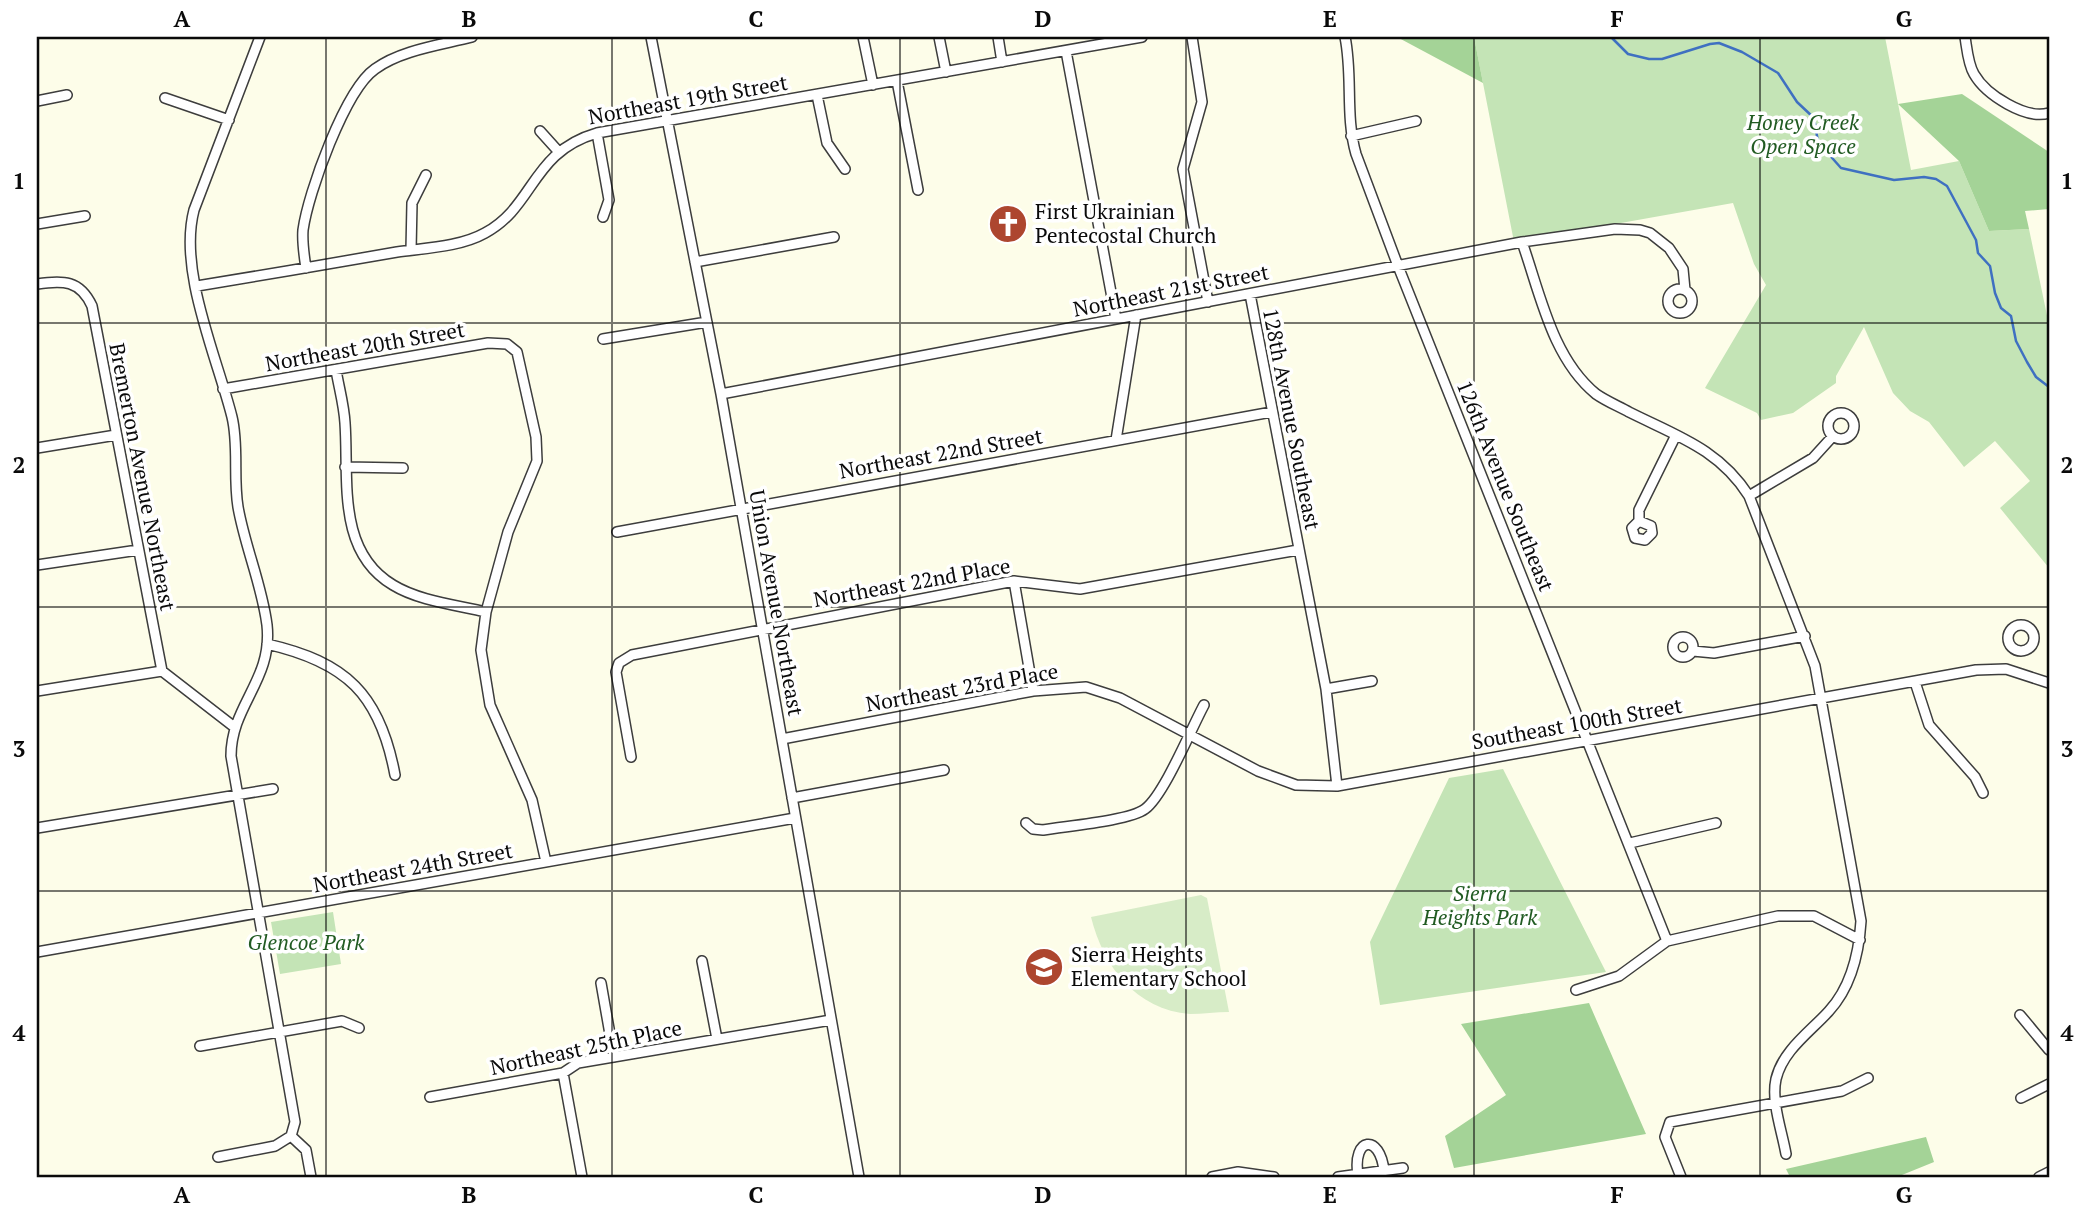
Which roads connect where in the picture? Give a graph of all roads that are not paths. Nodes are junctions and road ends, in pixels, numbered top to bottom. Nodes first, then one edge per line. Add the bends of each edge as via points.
1 (260, 37) edge
2 (472, 37) edge
3 (651, 37) edge
4 (863, 37) edge
5 (939, 37) edge
6 (998, 37) edge
7 (1139, 37) edge
8 (1192, 37) edge
9 (1345, 37) edge
10 (1965, 37) edge
11 (1066, 51) junction
12 (1002, 62) junction
13 (946, 72) junction
14 (897, 81) junction
15 (873, 85) junction
16 (67, 95) dead end
17 (817, 95) junction
18 (165, 98) dead end
19 (37, 101) edge
20 (2047, 114) edge
21 (229, 120) junction
22 (668, 121) junction
23 (1416, 121) dead end
24 (540, 131) dead end
25 (597, 133) junction
26 (1351, 136) junction
27 (558, 151) junction
28 (845, 169) dead end
29 (426, 175) dead end
30 (919, 190) dead end
31 (85, 216) dead end
32 (603, 216) dead end
33 (37, 224) edge
34 (834, 236) dead end
35 (1522, 242) junction
36 (411, 250) junction
37 (695, 262) junction
38 (1398, 266) junction
39 (306, 268) junction
40 (37, 284) edge
41 (197, 286) junction
42 (1685, 290) dead end
43 (1250, 294) junction
44 (1208, 302) junction
45 (1136, 315) junction
46 (1116, 319) junction
47 (706, 322) junction
48 (603, 339) dead end
49 (336, 370) junction
50 (223, 389) junction
51 (721, 394) junction
52 (1272, 412) junction
53 (116, 435) junction
54 (1676, 435) junction
55 (1833, 436) dead end
56 (1116, 440) junction
57 (37, 449) edge
58 (345, 467) junction
59 (402, 468) dead end
60 (1749, 496) junction
61 (741, 509) junction
62 (1639, 521) dead end
63 (617, 532) dead end
64 (138, 550) junction
65 (1298, 550) junction
66 (37, 565) edge
67 (1014, 581) junction
68 (486, 612) junction
69 (763, 630) junction
70 (1805, 636) junction
71 (267, 644) junction
72 (1693, 651) dead end
73 (2017, 651) dead end
74 (2013, 670) junction
75 (162, 671) junction
76 (1372, 681) dead end
77 (1915, 682) junction
78 (2049, 683) edge
79 (1326, 689) junction
80 (37, 691) edge
81 (1033, 691) junction
82 (1823, 698) junction
83 (1204, 705) dead end
84 (233, 726) junction
85 (1188, 734) junction
86 (782, 738) junction
87 (1587, 739) junction
88 (631, 757) dead end
89 (944, 771) dead end
90 (395, 775) dead end
91 (1337, 786) junction
92 (273, 789) dead end
93 (1983, 793) dead end
94 (237, 795) junction
95 (792, 798) junction
96 (795, 818) junction
97 (1026, 823) dead end
98 (1716, 823) dead end
99 (37, 828) edge
100 (1630, 843) junction
101 (546, 862) junction
102 (258, 914) junction
103 (1860, 940) junction
104 (1667, 941) junction
105 (37, 952) edge
106 (702, 961) dead end
107 (601, 983) dead end
108 (1576, 990) dead end
109 (2020, 1015) dead end
110 (831, 1020) junction
111 (359, 1028) dead end
112 (279, 1032) junction
113 (717, 1039) junction
114 (200, 1046) dead end
115 (2049, 1050) edge
116 (614, 1057) junction
117 (563, 1073) junction
118 (1868, 1078) dead end
119 (2049, 1084) edge
120 (430, 1097) dead end
121 (2021, 1098) dead end
122 (1776, 1103) junction
123 (291, 1136) junction
124 (1786, 1153) dead end
125 (218, 1157) dead end
126 (1403, 1168) dead end
127 (1384, 1171) junction
128 (2049, 1172) edge
129 (1358, 1175) junction
130 (311, 1177) edge
131 (582, 1177) edge
132 (859, 1177) edge
133 (1212, 1177) edge
134 (1274, 1177) edge
135 (1338, 1177) edge
136 (1681, 1177) edge
137 (2039, 1177) edge

1 - 21 street
2 - 39 street via 386,63 358,85 306,215
3 - 22 street, Union Avenue Northeast
4 - 15 street
5 - 13 street
6 - 12 street
7 - 11 street, Northeast 19th Street
8 - 44 street via 1202,102 1183,159 1183,178
9 - 26 street, 126th Avenue Southeast via 1351,76
10 - 20 street via 1970,66 1981,83 2022,111
11 - 12 street, Northeast 19th Street
11 - 46 street
12 - 13 street, Northeast 19th Street
13 - 14 street, Northeast 19th Street
14 - 15 street, Northeast 19th Street
14 - 30 street
15 - 17 street, Northeast 19th Street
16 - 19 street
17 - 22 street, Northeast 19th Street
17 - 28 street via 827,143
18 - 21 street
21 - 41 street via 191,221
22 - 25 street, Northeast 19th Street
22 - 37 street, Union Avenue Northeast
23 - 26 street
24 - 27 street
25 - 27 street, Northeast 19th Street
25 - 32 street via 609,200
26 - 38 street, 126th Avenue Southeast
27 - 36 street, Northeast 19th Street via 494,228 470,240
29 - 36 street via 412,203
31 - 33 street
34 - 37 street
35 - 38 street, Northeast 21st Street
35 - 42 street, Northeast 21st Street via 1628,228 1650,233 1669,248 1684,269
35 - 54 street via 1558,343 1573,369 1598,395
36 - 39 street, Northeast 19th Street
37 - 47 street, Union Avenue Northeast
38 - 43 street, Northeast 21st Street
38 - 87 street, 126th Avenue Southeast
39 - 41 street, Northeast 19th Street
40 - 53 street, Bremerton Avenue Northeast via 68,281 83,291 94,315
41 - 50 street via 205,332
43 - 44 street, Northeast 21st Street
43 - 52 street, 128th Avenue Southeast
44 - 45 street, Northeast 21st Street
45 - 46 street, Northeast 21st Street
45 - 56 street
46 - 51 street, Northeast 21st Street
47 - 48 street
47 - 51 street, Union Avenue Northeast
49 - 50 street, Northeast 20th Street
49 - 58 street via 345,423
49 - 68 street, Northeast 20th Street via 488,343 513,346 521,359 537,461 508,532
50 - 71 street via 234,426 238,506 265,613
51 - 61 street, Union Avenue Northeast
52 - 56 street, Northeast 22nd Street
52 - 65 street, 128th Avenue Southeast
53 - 57 street
53 - 64 street, Bremerton Avenue Northeast
54 - 60 street via 1717,457
54 - 62 street via 1639,510
55 - 60 street via 1813,458
56 - 61 street, Northeast 22nd Street
58 - 59 street
58 - 68 street via 348,513 374,570 409,592
60 - 70 street
61 - 63 street, Northeast 22nd Street
61 - 69 street, Union Avenue Northeast
64 - 66 street
64 - 75 street, Bremerton Avenue Northeast
65 - 67 street, Northeast 22nd Place via 1080,589
65 - 79 street, 128th Avenue Southeast
67 - 69 street, Northeast 22nd Place
67 - 81 street
68 - 101 street via 481,650 485,686 532,800
69 - 86 street, Union Avenue Northeast
69 - 88 street, Northeast 22nd Place via 632,655 619,663 617,682
70 - 72 street via 1714,653
70 - 82 street
71 - 84 street via 260,677
71 - 90 street via 320,660 358,687 385,730
73 - 74 street
74 - 77 street, Southeast 100th Street via 1976,670
74 - 78 street, Southeast 100th Street
75 - 80 street
75 - 84 street
76 - 79 street
77 - 82 street, Southeast 100th Street
77 - 93 street via 1929,726 1975,777
79 - 91 street, 128th Avenue Southeast
81 - 85 street, Northeast 23rd Place via 1064,686 1104,691
81 - 86 street, Northeast 23rd Place
82 - 87 street, Southeast 100th Street
82 - 103 street via 1860,905
83 - 85 street
84 - 94 street via 231,756
85 - 91 street, Northeast 23rd Place via 1281,780
85 - 97 street via 1157,795 1138,813 1043,830
86 - 95 street, Union Avenue Northeast
87 - 91 street, Southeast 100th Street
87 - 100 street, 126th Avenue Southeast
89 - 95 street
92 - 94 street
94 - 99 street
94 - 102 street
95 - 96 street, Union Avenue Northeast
96 - 101 street, Northeast 24th Street
96 - 110 street, Union Avenue Northeast
98 - 100 street
100 - 104 street, 126th Avenue Southeast
101 - 102 street, Northeast 24th Street
102 - 105 street, Northeast 24th Street
102 - 112 street
103 - 104 street via 1814,916 1800,914
103 - 122 street via 1839,999 1800,1039 1780,1069
104 - 108 street via 1619,976
106 - 113 street
107 - 116 street
109 - 115 street
110 - 113 street, Northeast 25th Place
110 - 132 street, Union Avenue Northeast
111 - 112 street via 342,1021
112 - 114 street
112 - 123 street via 295,1122
113 - 116 street, Northeast 25th Place
116 - 117 street, Northeast 25th Place via 578,1063
117 - 120 street, Northeast 25th Place
117 - 131 street
118 - 122 street via 1842,1091
119 - 121 street
122 - 124 street
122 - 136 street via 1675,1119 1667,1126 1665,1137
123 - 125 street via 275,1146
123 - 130 street via 306,1150
126 - 127 street
127 - 129 street
127 - 129 street via 1381,1152 1367,1144 1356,1156
128 - 137 street
129 - 135 street
133 - 134 street via 1238,1172

